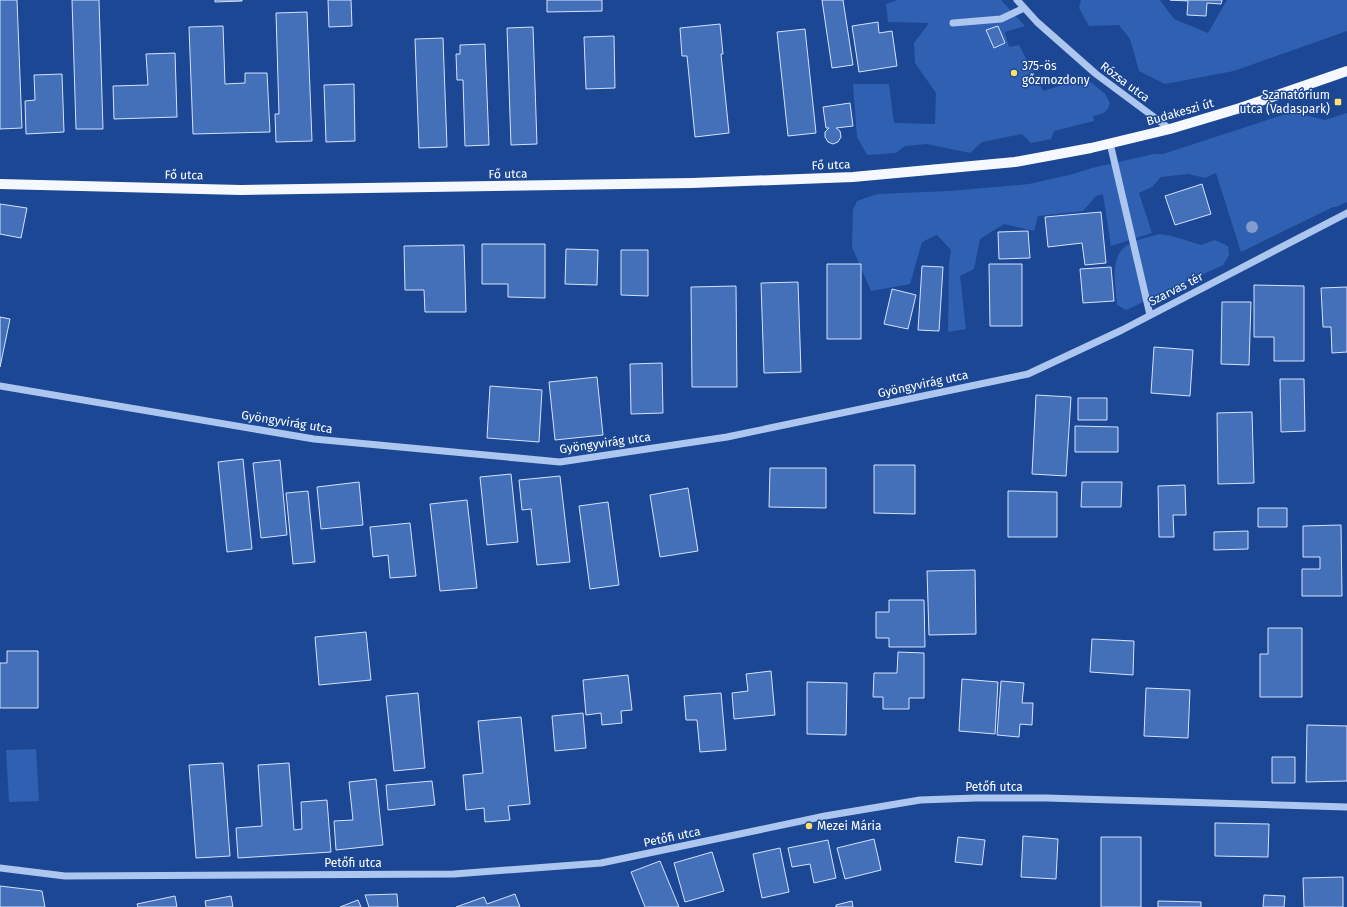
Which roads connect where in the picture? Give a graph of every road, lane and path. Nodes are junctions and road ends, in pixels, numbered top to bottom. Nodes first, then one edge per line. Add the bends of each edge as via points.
1 (1017, 0) edge
2 (1024, 8) junction
3 (953, 23) dead end
4 (1347, 71) edge
5 (1170, 129) junction
6 (1110, 143) junction
7 (1015, 162) joint
8 (0, 184) edge
9 (1347, 213) edge
10 (1150, 315) junction
11 (0, 386) edge
12 (1347, 807) edge
13 (0, 868) edge

1 - 2 street, Rózsa utca
2 - 3 street via 1001,19
2 - 5 street, Rózsa utca via 1096,74
4 - 5 main road, Budakeszi út
5 - 6 main road, Budakeszi út
6 - 7 main road, Budakeszi út
6 - 10 street, Szarvas tér
7 - 8 main road, Fő utca via 853,177 692,183 241,190
9 - 10 street, Szarvas tér
10 - 11 street, Gyöngyvirág utca via 1028,374 727,437 560,462 314,438
12 - 13 street, Petőfi utca via 1046,798 920,800 825,816 601,863 454,874 65,876

